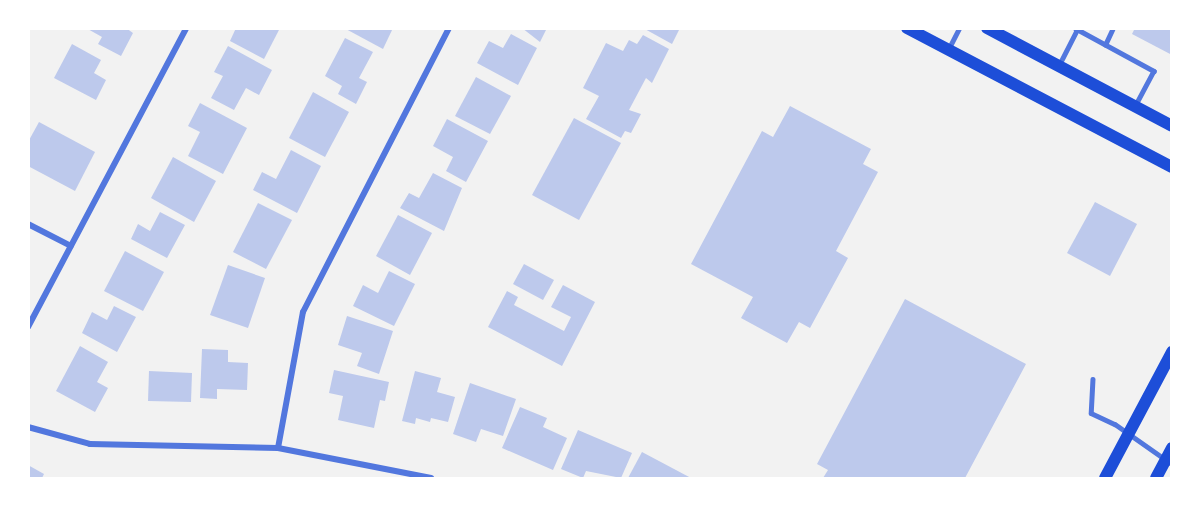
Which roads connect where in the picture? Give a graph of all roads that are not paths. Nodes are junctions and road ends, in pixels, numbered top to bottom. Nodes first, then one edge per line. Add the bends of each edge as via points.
1 (186, 28) edge
2 (449, 28) edge
3 (907, 28) edge
4 (959, 28) edge
5 (987, 28) edge
6 (1113, 28) edge
7 (1076, 29) edge
8 (1105, 45) junction
9 (948, 50) junction
10 (1059, 66) junction
11 (1135, 107) junction
12 (1171, 124) edge
13 (1172, 167) edge
14 (28, 224) edge
15 (71, 246) junction
16 (28, 327) edge
17 (1172, 351) edge
18 (1093, 379) dead end
19 (28, 427) edge
20 (1128, 434) junction
21 (278, 448) junction
22 (1170, 457) edge
23 (431, 478) edge
24 (1105, 478) edge
25 (1156, 478) edge

1 - 15 street
2 - 21 street via 303,312
3 - 9 main road
4 - 9 lane
5 - 10 main road
6 - 8 lane
7 - 8 lane
7 - 10 lane
8 - 11 lane via 1154,71
9 - 13 main road
10 - 11 main road
11 - 12 main road
14 - 15 street
15 - 16 street
17 - 20 main road
18 - 20 lane via 1091,412
19 - 21 street via 90,444
20 - 22 lane
20 - 24 main road
21 - 23 street
22 - 25 main road

